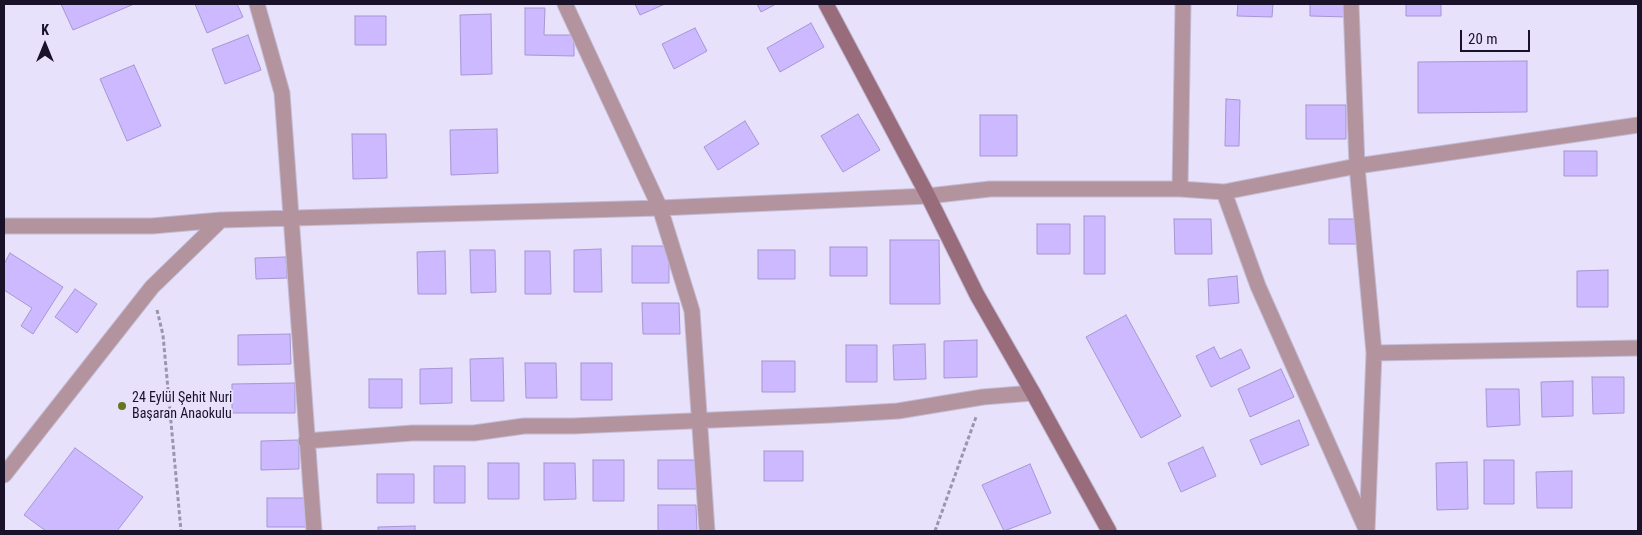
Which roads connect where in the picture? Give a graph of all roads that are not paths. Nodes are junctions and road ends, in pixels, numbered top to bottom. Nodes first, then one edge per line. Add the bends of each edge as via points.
1 (257, 4) edge
2 (565, 4) edge
3 (826, 4) edge
4 (1183, 4) edge
5 (1351, 4) edge
6 (1638, 125) edge
7 (1357, 166) junction
8 (1180, 189) junction
9 (1224, 192) junction
10 (928, 196) junction
11 (660, 208) junction
12 (290, 218) junction
13 (221, 220) junction
14 (4, 226) edge
15 (1638, 348) edge
16 (1374, 353) junction
17 (1033, 393) junction
18 (701, 420) junction
19 (306, 441) junction
20 (4, 475) edge
21 (314, 531) edge
22 (707, 531) edge
23 (1109, 531) edge
24 (1367, 531) edge

1 - 12 street via 282,93
2 - 11 street
3 - 10 street
4 - 8 street
5 - 7 street
6 - 7 street
7 - 9 street
7 - 16 street
8 - 9 street
8 - 10 street via 990,189
9 - 24 street via 1258,286
10 - 11 street
10 - 17 street via 977,295
11 - 12 street
11 - 18 street via 692,311
12 - 13 street
12 - 19 street
13 - 14 street via 152,226
13 - 20 street via 152,287
15 - 16 street
16 - 24 street
17 - 18 street via 983,397 898,411
17 - 23 street
18 - 19 street via 524,426 474,432 412,432
18 - 22 street
19 - 21 street

